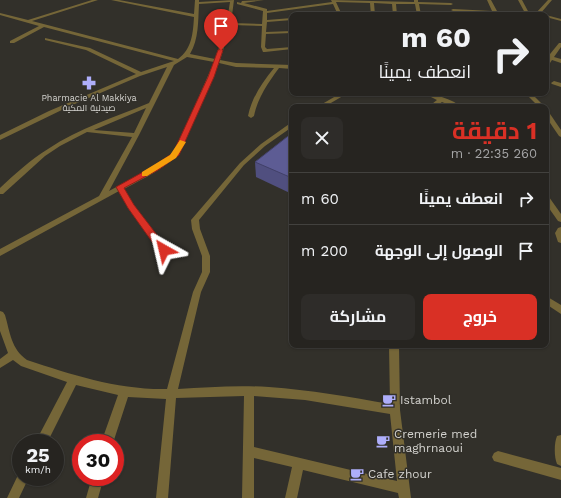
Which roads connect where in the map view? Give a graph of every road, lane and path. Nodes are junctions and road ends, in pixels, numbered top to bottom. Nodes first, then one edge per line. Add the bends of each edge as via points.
1 (96, 0) edge
2 (113, 0) edge
3 (262, 0) edge
4 (489, 0) edge
5 (520, 0) edge
6 (550, 0) edge
7 (197, 1) edge
8 (334, 1) edge
9 (372, 1) edge
10 (130, 2) edge
11 (234, 2) edge
12 (416, 2) edge
13 (450, 2) edge
14 (394, 3) junction
15 (266, 12) junction
16 (339, 12) edge
17 (373, 12) edge
18 (395, 12) edge
19 (418, 12) edge
20 (454, 12) edge
21 (491, 12) edge
22 (526, 12) edge
23 (540, 12) edge
24 (0, 14) edge
25 (196, 16) junction
26 (549, 17) edge
27 (289, 19) edge
28 (561, 20) edge
29 (29, 21) junction
30 (265, 23) junction
31 (228, 24) junction
32 (44, 25) junction
33 (289, 32) edge
34 (264, 34) junction
35 (47, 39) dead end
36 (12, 42) dead end
37 (561, 44) edge
38 (289, 48) edge
39 (186, 55) junction
40 (549, 59) edge
41 (549, 60) edge
42 (175, 61) junction
43 (217, 61) junction
44 (561, 61) edge
45 (278, 66) junction
46 (289, 67) edge
47 (141, 74) junction
48 (554, 83) dead end
49 (561, 85) edge
50 (340, 96) edge
51 (437, 96) edge
52 (531, 96) edge
53 (152, 104) junction
54 (325, 104) edge
55 (452, 104) edge
56 (539, 104) edge
57 (251, 116) dead end
58 (549, 117) edge
59 (289, 126) edge
60 (87, 131) junction
61 (136, 135) junction
62 (561, 135) edge
63 (0, 138) edge
64 (120, 187) junction
65 (0, 192) edge
66 (103, 196) junction
67 (549, 203) edge
68 (561, 219) edge
69 (561, 230) edge
70 (561, 240) edge
71 (164, 250) dead end
72 (0, 253) edge
73 (549, 301) edge
74 (561, 310) edge
75 (0, 315) edge
76 (4, 343) edge
77 (394, 348) edge
78 (12, 355) junction
79 (0, 364) edge
80 (74, 379) junction
81 (249, 390) junction
82 (124, 392) junction
83 (171, 395) junction
84 (395, 410) junction
85 (46, 434) edge
86 (110, 434) edge
87 (561, 440) edge
88 (248, 450) junction
89 (498, 457) dead end
90 (561, 460) edge
91 (299, 463) junction
92 (561, 474) edge
93 (19, 486) edge
94 (95, 486) edge
95 (405, 493) edge
96 (13, 498) edge
97 (92, 498) edge
98 (162, 498) edge
99 (248, 498) edge
100 (291, 498) edge

1 - 29 street
2 - 10 street
3 - 11 street
4 - 21 street
5 - 22 street
6 - 23 street
7 - 11 street
7 - 25 street
8 - 9 street
8 - 15 street
8 - 16 street
9 - 14 street
9 - 17 street
10 - 25 street
11 - 15 street via 264,9
11 - 31 street
12 - 13 street
12 - 14 street
12 - 19 street
13 - 20 street
14 - 18 street
15 - 30 street
24 - 29 street
25 - 39 street via 192,46
26 - 28 street
27 - 30 street
29 - 32 street
30 - 31 street
30 - 34 street
31 - 43 street
32 - 36 street
32 - 42 street
33 - 34 street
34 - 38 street via 264,51
35 - 47 street via 88,49
37 - 40 street
39 - 42 street
39 - 43 street
41 - 44 street
42 - 47 street
42 - 53 street
43 - 45 street
43 - 64 street via 176,154 155,169
45 - 46 street
45 - 57 street via 258,92
47 - 63 street via 36,119
48 - 49 street
50 - 54 street
51 - 55 street
52 - 56 street
53 - 60 street
53 - 61 street
58 - 62 street
59 - 83 street via 242,164 196,218 196,229 206,260 206,272 198,292
60 - 61 street
60 - 65 street via 44,154
61 - 66 street
64 - 66 street
64 - 71 street via 130,206
66 - 72 street
67 - 68 street
69 - 70 street
73 - 74 street
75 - 76 street
76 - 78 street
77 - 84 street
78 - 79 street
78 - 80 street via 24,363
80 - 82 street
80 - 85 street
81 - 83 street
81 - 84 street via 307,395
81 - 88 street
82 - 83 street
82 - 86 street
83 - 98 street
84 - 95 street
87 - 90 street
88 - 91 street
88 - 99 street
89 - 92 street
91 - 95 street
91 - 100 street
93 - 96 street
94 - 97 street

